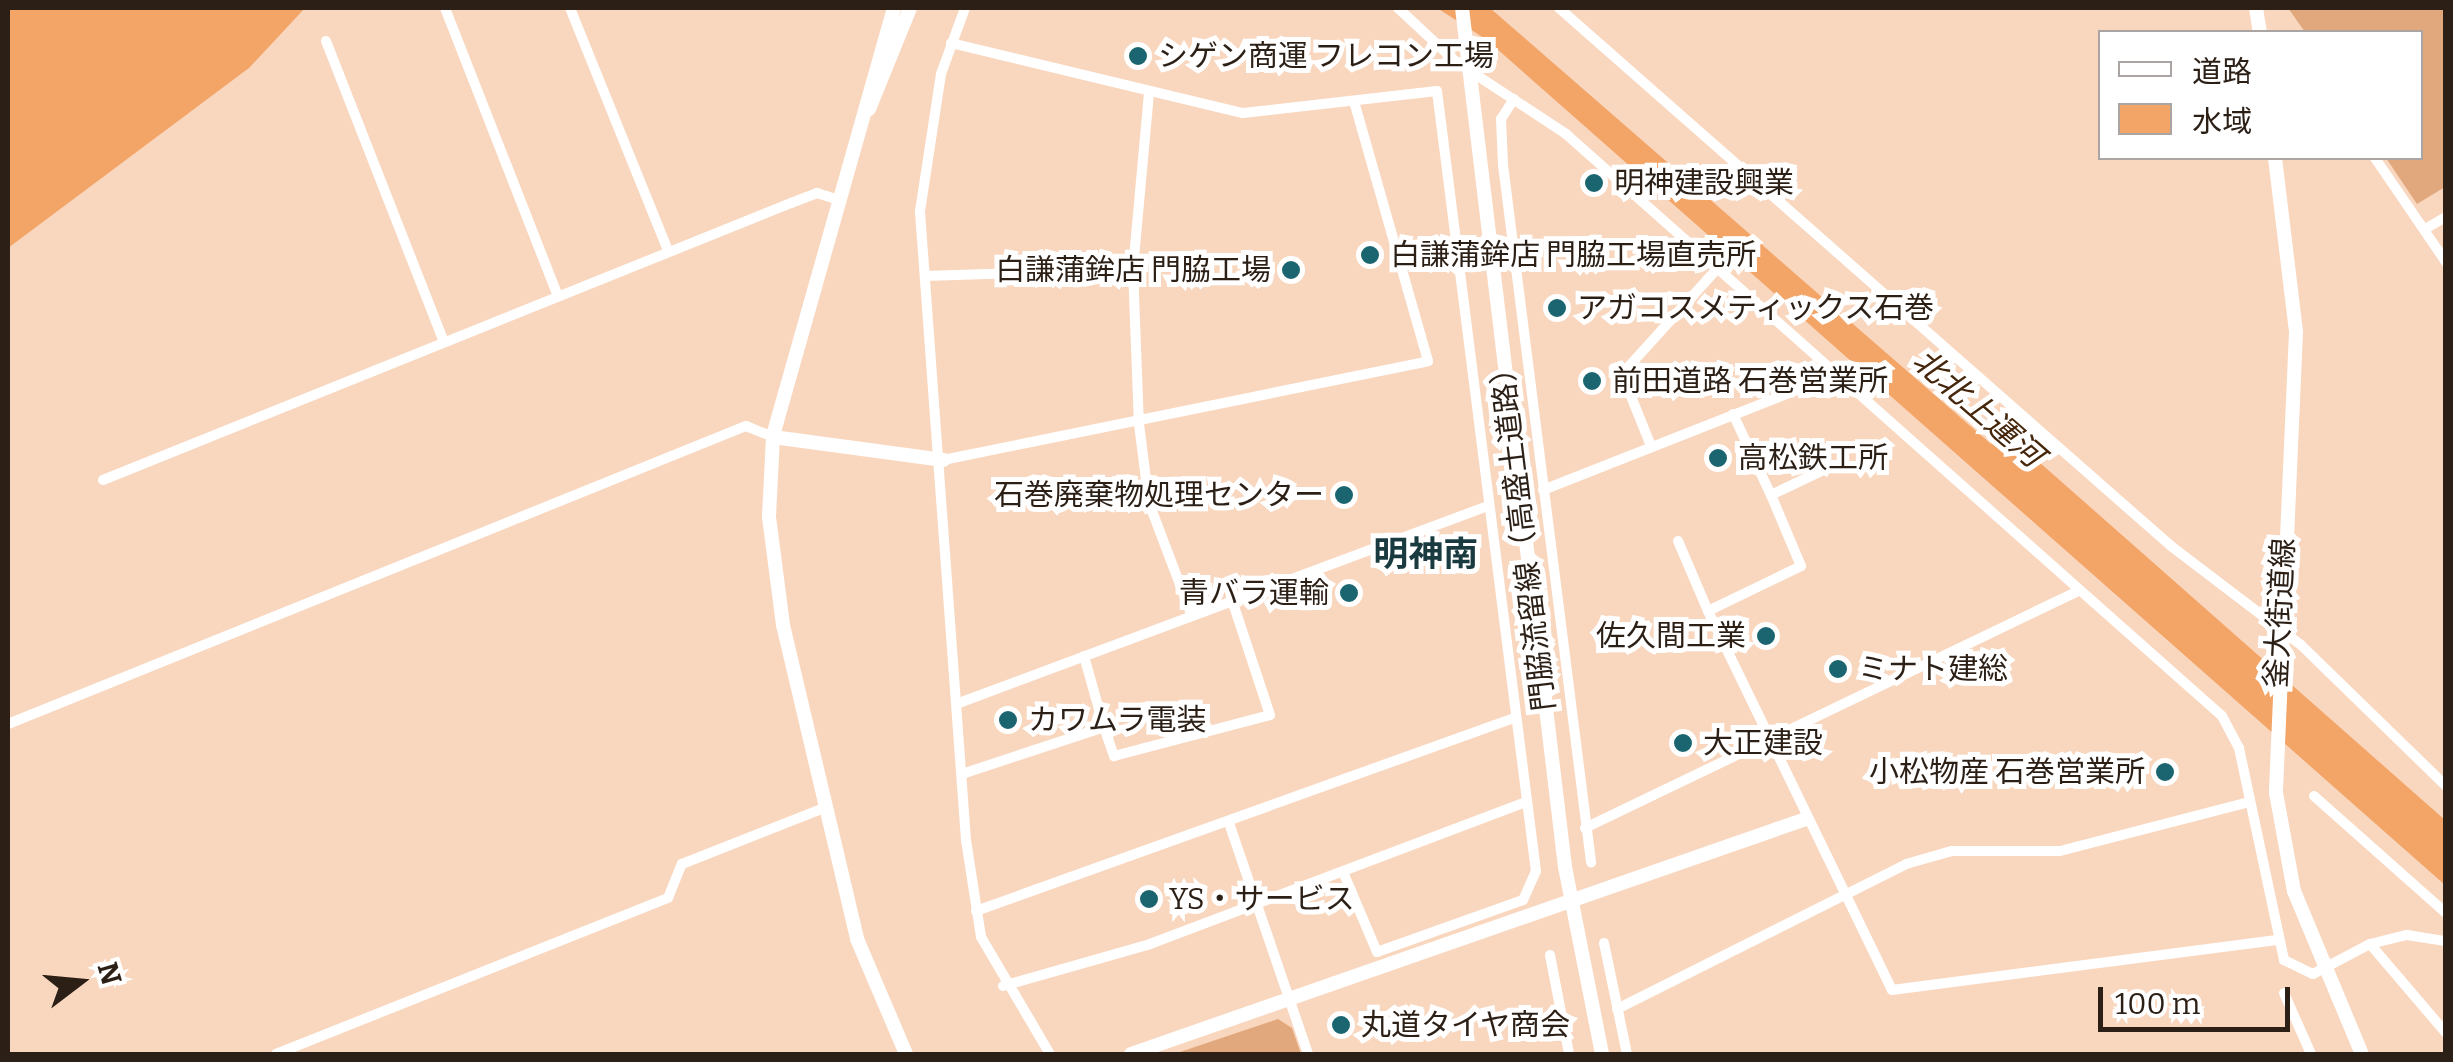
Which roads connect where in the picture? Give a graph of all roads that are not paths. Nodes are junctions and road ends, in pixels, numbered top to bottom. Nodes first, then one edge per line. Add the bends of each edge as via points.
1 (444, 8) edge
2 (570, 8) edge
3 (894, 8) edge
4 (910, 8) edge
5 (965, 8) edge
6 (1398, 8) edge
7 (1462, 8) edge
8 (1559, 8) edge
9 (326, 41) dead end
10 (951, 42) junction
11 (1469, 70) junction
12 (1149, 93) junction
13 (1514, 99) junction
14 (1354, 102) junction
15 (856, 136) junction
16 (2275, 160) edge
17 (2376, 160) edge
18 (839, 200) junction
19 (2446, 216) edge
20 (2425, 229) junction
21 (668, 250) junction
22 (2446, 262) edge
23 (1133, 268) junction
24 (1715, 271) junction
25 (925, 276) junction
26 (557, 294) junction
27 (443, 340) junction
28 (1835, 375) junction
29 (1733, 414) junction
30 (1139, 424) junction
31 (773, 437) junction
32 (1650, 446) junction
33 (943, 460) junction
34 (1834, 465) dead end
35 (103, 480) dead end
36 (1544, 490) junction
37 (1771, 495) junction
38 (1488, 506) junction
39 (1678, 541) dead end
40 (2076, 592) junction
41 (1231, 597) junction
42 (1708, 611) junction
43 (1190, 612) junction
44 (2276, 631) junction
45 (1084, 656) junction
46 (959, 703) junction
47 (1514, 718) junction
48 (8, 724) edge
49 (1104, 727) junction
50 (1766, 737) junction
51 (962, 774) junction
52 (2446, 786) edge
53 (2314, 796) dead end
54 (1524, 803) junction
55 (2245, 803) junction
56 (824, 808) junction
57 (1806, 819) junction
58 (1230, 823) junction
59 (1585, 828) junction
60 (1591, 862) dead end
61 (1344, 872) junction
62 (1842, 892) junction
63 (1572, 904) junction
64 (1256, 905) junction
65 (976, 911) junction
66 (2446, 912) edge
67 (2277, 940) junction
68 (2446, 942) edge
69 (1604, 944) dead end
70 (2370, 944) junction
71 (1550, 955) dead end
72 (2325, 970) junction
73 (1003, 986) junction
74 (2284, 993) dead end
75 (1289, 1000) junction
76 (1616, 1009) junction
77 (2446, 1034) edge
78 (276, 1054) edge
79 (906, 1054) edge
80 (1050, 1054) edge
81 (1130, 1054) edge
82 (1308, 1054) edge
83 (1569, 1054) edge
84 (1602, 1054) edge
85 (1627, 1054) edge
86 (2311, 1054) edge
87 (2362, 1054) edge

1 - 26 street
2 - 21 street
3 - 15 street
4 - 15 street
5 - 10 street
6 - 11 street
7 - 11 street, 門脇流留線（高盛土道路）
8 - 44 street
9 - 27 street
10 - 12 street
10 - 25 street via 925,154
11 - 13 street
11 - 63 street, 門脇流留線（高盛土道路）
12 - 14 street via 1244,114
12 - 23 street
13 - 24 street via 1566,134
13 - 36 street via 1500,130
14 - 30 street via 1428,361
14 - 38 street via 1436,91
15 - 18 street
16 - 44 street, 釜大街道線 via 2296,332
17 - 20 street
18 - 21 street via 816,193
18 - 31 street
19 - 20 street
20 - 22 street
21 - 26 street
23 - 25 street
23 - 30 street
24 - 28 street
24 - 32 street via 1622,374
25 - 33 street
26 - 27 street
27 - 35 street
28 - 29 street
28 - 40 street
29 - 32 street
29 - 37 street
30 - 33 street
30 - 43 street via 1149,504
31 - 33 street
31 - 48 street via 746,426
31 - 56 street via 771,561
32 - 36 street
33 - 46 street
34 - 37 street
36 - 59 street
37 - 42 street via 1801,566
38 - 41 street
38 - 47 street
39 - 42 street
40 - 50 street
40 - 55 street via 2222,716 2239,748
41 - 43 street
41 - 49 street via 1270,715 1114,756
42 - 50 street
43 - 45 street
44 - 52 street
44 - 72 street, 釜大街道線 via 2273,750 2282,837
45 - 46 street
45 - 49 street
46 - 51 street
47 - 54 street
47 - 58 street
49 - 51 street
50 - 57 street
50 - 59 street
51 - 65 street
53 - 66 street
54 - 61 street
54 - 61 street via 1536,872 1523,900 1377,952
55 - 62 street via 2060,851 1952,850
55 - 67 street
56 - 78 street via 682,864 668,898
56 - 79 street via 857,940
57 - 62 street
57 - 63 street
58 - 64 street
58 - 65 street
59 - 60 street
61 - 64 street
62 - 67 street via 1892,990 1908,994
62 - 76 street
63 - 75 street
63 - 84 street, 門脇流留線（高盛土道路）
64 - 73 street
64 - 75 street
65 - 73 street
67 - 72 street via 2296,971
68 - 70 street via 2407,935
69 - 76 street
70 - 72 street
70 - 77 street
71 - 83 street
72 - 87 street, 釜大街道線
73 - 80 street
74 - 86 street
75 - 81 street
75 - 82 street
76 - 85 street

